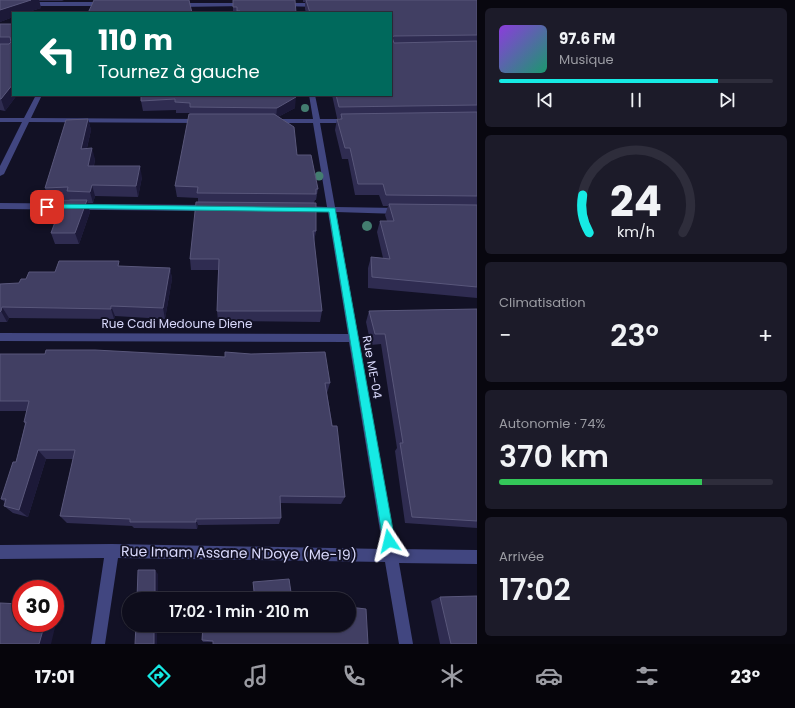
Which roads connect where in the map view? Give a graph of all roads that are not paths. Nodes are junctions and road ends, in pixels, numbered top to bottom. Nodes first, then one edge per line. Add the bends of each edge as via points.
1 (0, 4) edge
2 (83, 4) edge
3 (115, 4) edge
4 (170, 5) edge
5 (249, 5) edge
6 (280, 5) edge
7 (327, 6) edge
8 (39, 96) edge
9 (312, 96) edge
10 (0, 120) edge
11 (27, 120) junction
12 (207, 121) edge
13 (262, 121) edge
14 (357, 121) edge
15 (317, 122) junction
16 (0, 174) edge
17 (0, 206) edge
18 (221, 208) edge
19 (292, 209) edge
20 (332, 210) junction
21 (408, 211) edge
22 (0, 337) edge
23 (354, 338) junction
24 (112, 551) junction
25 (0, 552) edge
26 (391, 557) junction
27 (477, 557) edge
28 (98, 644) edge
29 (406, 644) edge

1 - 2 street
2 - 3 street
4 - 5 street
6 - 7 street
8 - 11 street
9 - 15 street, Rue ME-04
10 - 11 street
11 - 12 street
11 - 16 street
13 - 15 street
14 - 15 street
15 - 20 street, Rue ME-04
17 - 18 street
19 - 20 street
20 - 21 street
20 - 23 street, Rue ME-04
22 - 23 street, Rue Cadi Medoune Diene
23 - 26 street, Rue ME-04
24 - 25 street, Rue Imam Assane N'Doye (Me-19)
24 - 26 street, Rue Imam Assane N'Doye (Me-19)
24 - 28 street
26 - 27 street, Rue Imam Assane N'Doye (Me-19)
26 - 29 street, Rue ME-04

